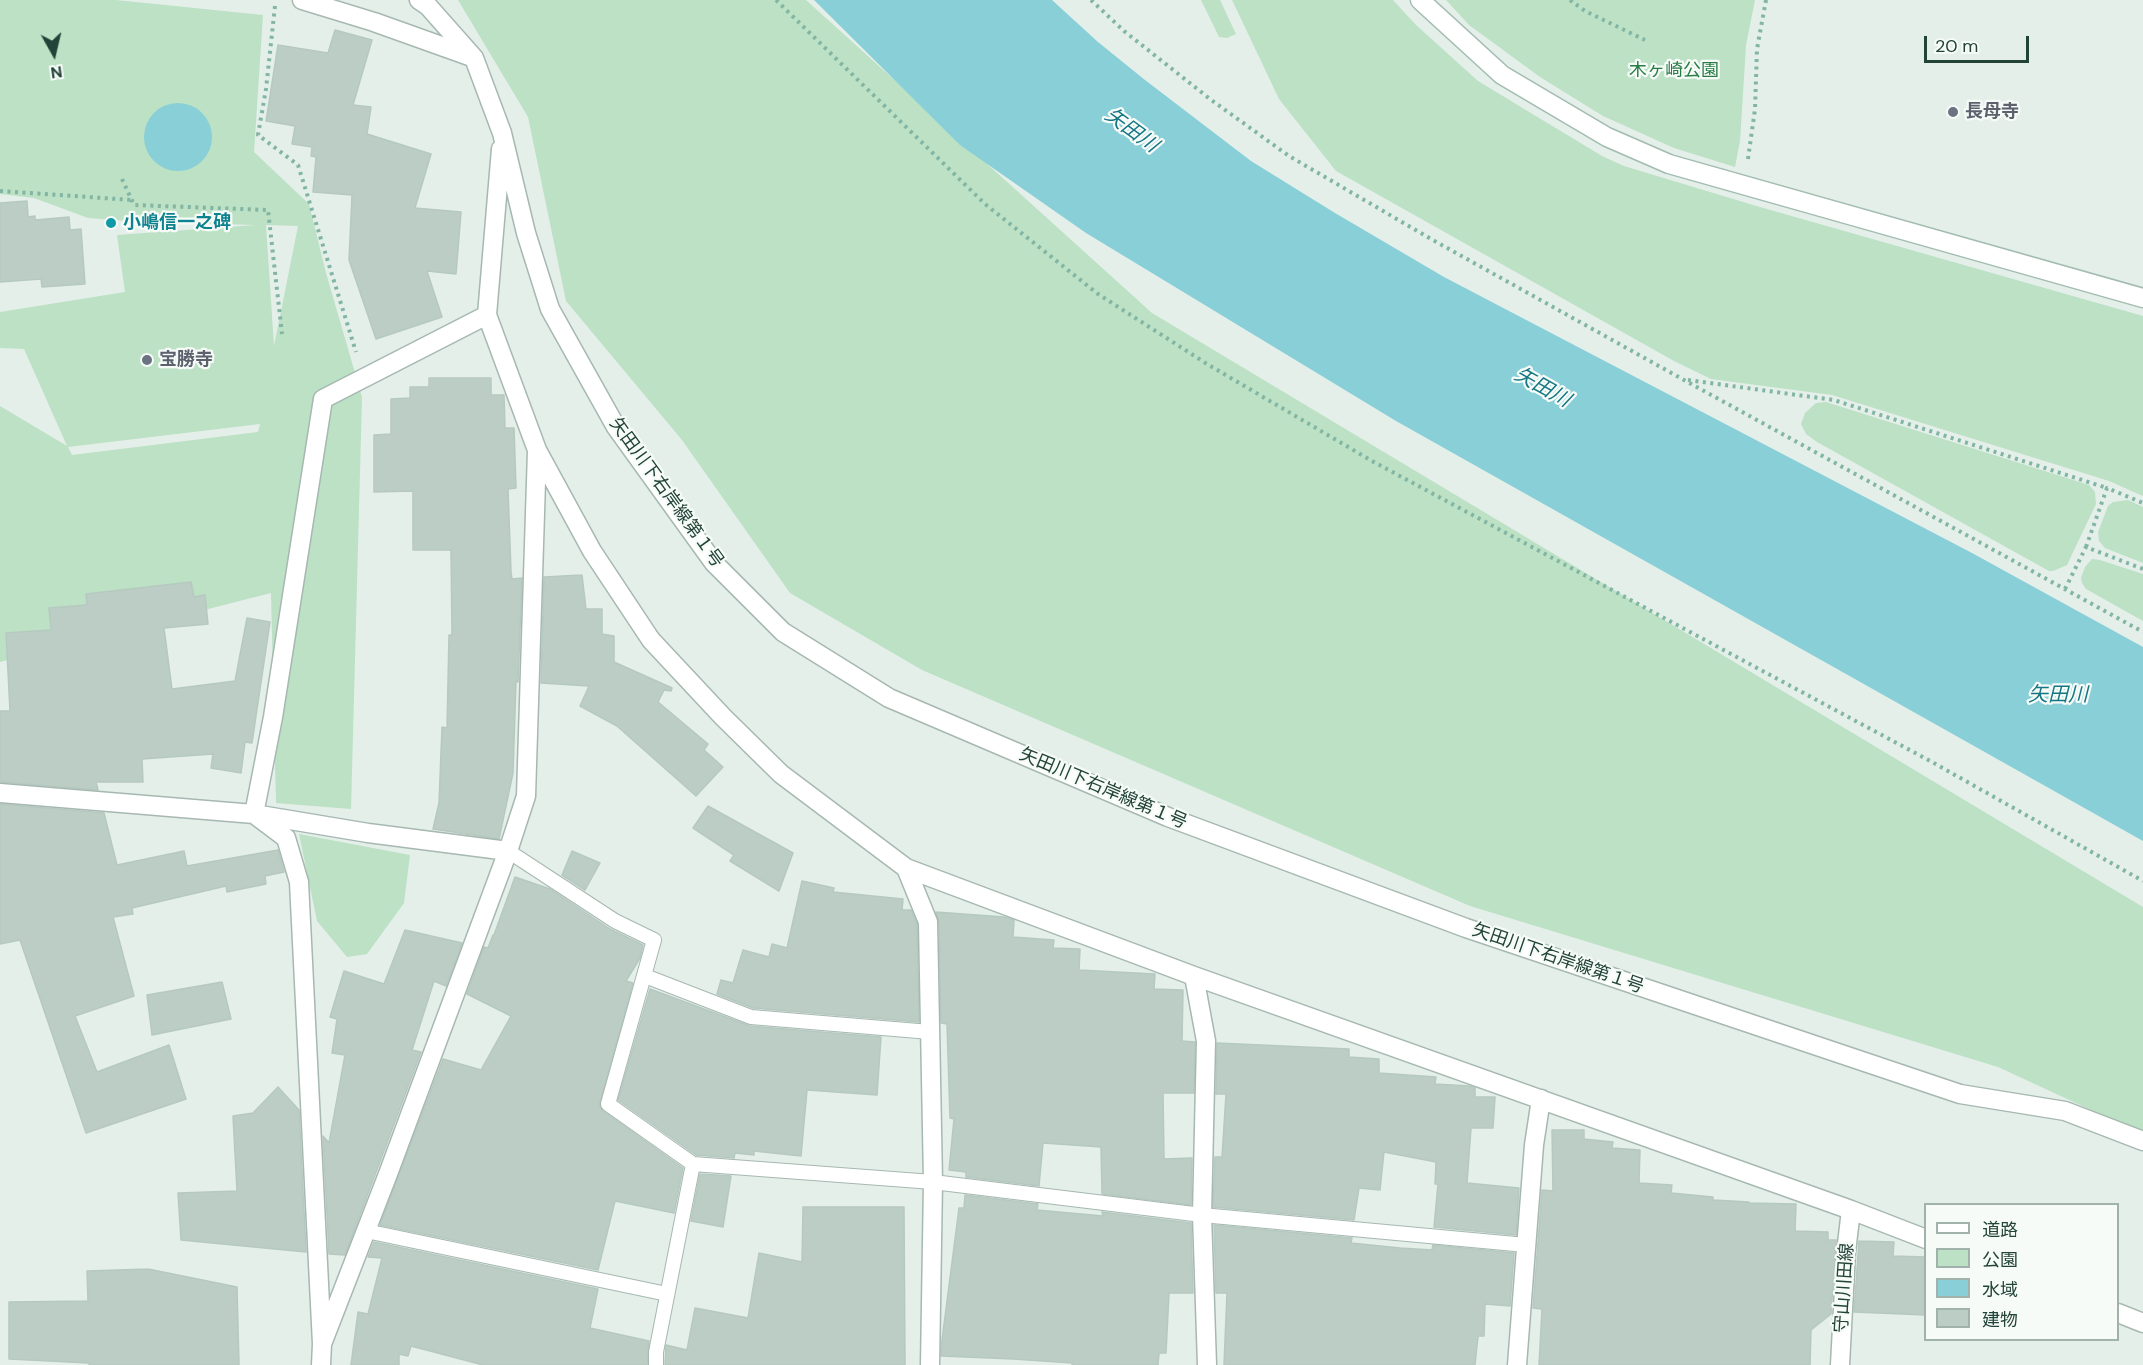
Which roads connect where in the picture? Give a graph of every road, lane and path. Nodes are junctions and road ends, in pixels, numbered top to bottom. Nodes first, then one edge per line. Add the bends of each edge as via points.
1 (275, 0) edge
2 (302, 0) edge
3 (419, 0) edge
4 (776, 0) edge
5 (1091, 0) edge
6 (1420, 0) edge
7 (1570, 0) edge
8 (1766, 0) edge
9 (1645, 40) dead end
10 (474, 58) junction
11 (502, 133) junction
12 (122, 179) dead end
13 (1744, 186) junction
14 (0, 191) edge
15 (132, 200) junction
16 (2143, 298) edge
17 (487, 315) junction
18 (282, 334) dead end
19 (364, 379) junction
20 (1684, 380) junction
21 (537, 450) junction
22 (2107, 488) junction
23 (2143, 503) edge
24 (2086, 547) junction
25 (2143, 569) edge
26 (2066, 589) junction
27 (2143, 632) edge
28 (0, 793) edge
29 (254, 814) junction
30 (508, 851) junction
31 (906, 868) junction
32 (2143, 881) edge
33 (645, 976) junction
34 (1194, 976) junction
35 (930, 1032) junction
36 (1541, 1099) junction
37 (2143, 1141) edge
38 (693, 1164) junction
39 (933, 1182) junction
40 (1851, 1210) junction
41 (1202, 1215) junction
42 (366, 1231) junction
43 (1924, 1238) edge
44 (1526, 1245) junction
45 (667, 1294) junction
46 (2119, 1313) edge
47 (2143, 1323) edge
48 (322, 1344) junction
49 (321, 1365) edge
50 (656, 1365) edge
51 (930, 1365) edge
52 (1207, 1365) edge
53 (1517, 1365) edge
54 (1840, 1365) edge

1 - 19 path via 258,135 298,165
2 - 10 street
3 - 10 street, 矢田川下右岸線第１号
4 - 32 path via 985,204 1098,294 1197,358 1372,461 1932,762
5 - 20 path via 1210,99 1289,156
6 - 13 street via 1502,75 1607,137 1669,164
7 - 9 path
8 - 13 path via 1757,49 1755,109
10 - 11 street, 矢田川下右岸線第１号
11 - 17 street
11 - 37 street, 矢田川下右岸線第１号 via 526,233 550,309 615,427 714,563 783,632 890,698 1168,817 1466,928 1960,1094 2065,1111
12 - 15 path
13 - 16 street
14 - 15 path
15 - 18 path via 134,205 267,210
17 - 19 street
17 - 21 street
19 - 29 street via 323,399
20 - 22 path via 1834,400
20 - 26 path
21 - 30 street via 526,796
21 - 31 street via 592,551 651,640 781,774
22 - 23 path
22 - 24 path
24 - 25 path
24 - 26 path
26 - 27 path
28 - 29 street
29 - 30 street
29 - 48 street via 286,838 299,882
30 - 33 lane via 615,921 654,940
30 - 42 street
31 - 34 street
31 - 35 street via 928,922
33 - 35 lane via 751,1017
33 - 38 lane via 608,1104
34 - 36 street
34 - 41 street via 1206,1041
35 - 39 street
36 - 40 street
36 - 44 street
38 - 39 lane
38 - 45 lane
39 - 41 lane
39 - 51 street
40 - 43 street
40 - 54 street, 守山川田線
41 - 44 lane
41 - 52 street
42 - 45 lane
42 - 48 street
44 - 53 street
45 - 50 lane
46 - 47 street
48 - 49 street

